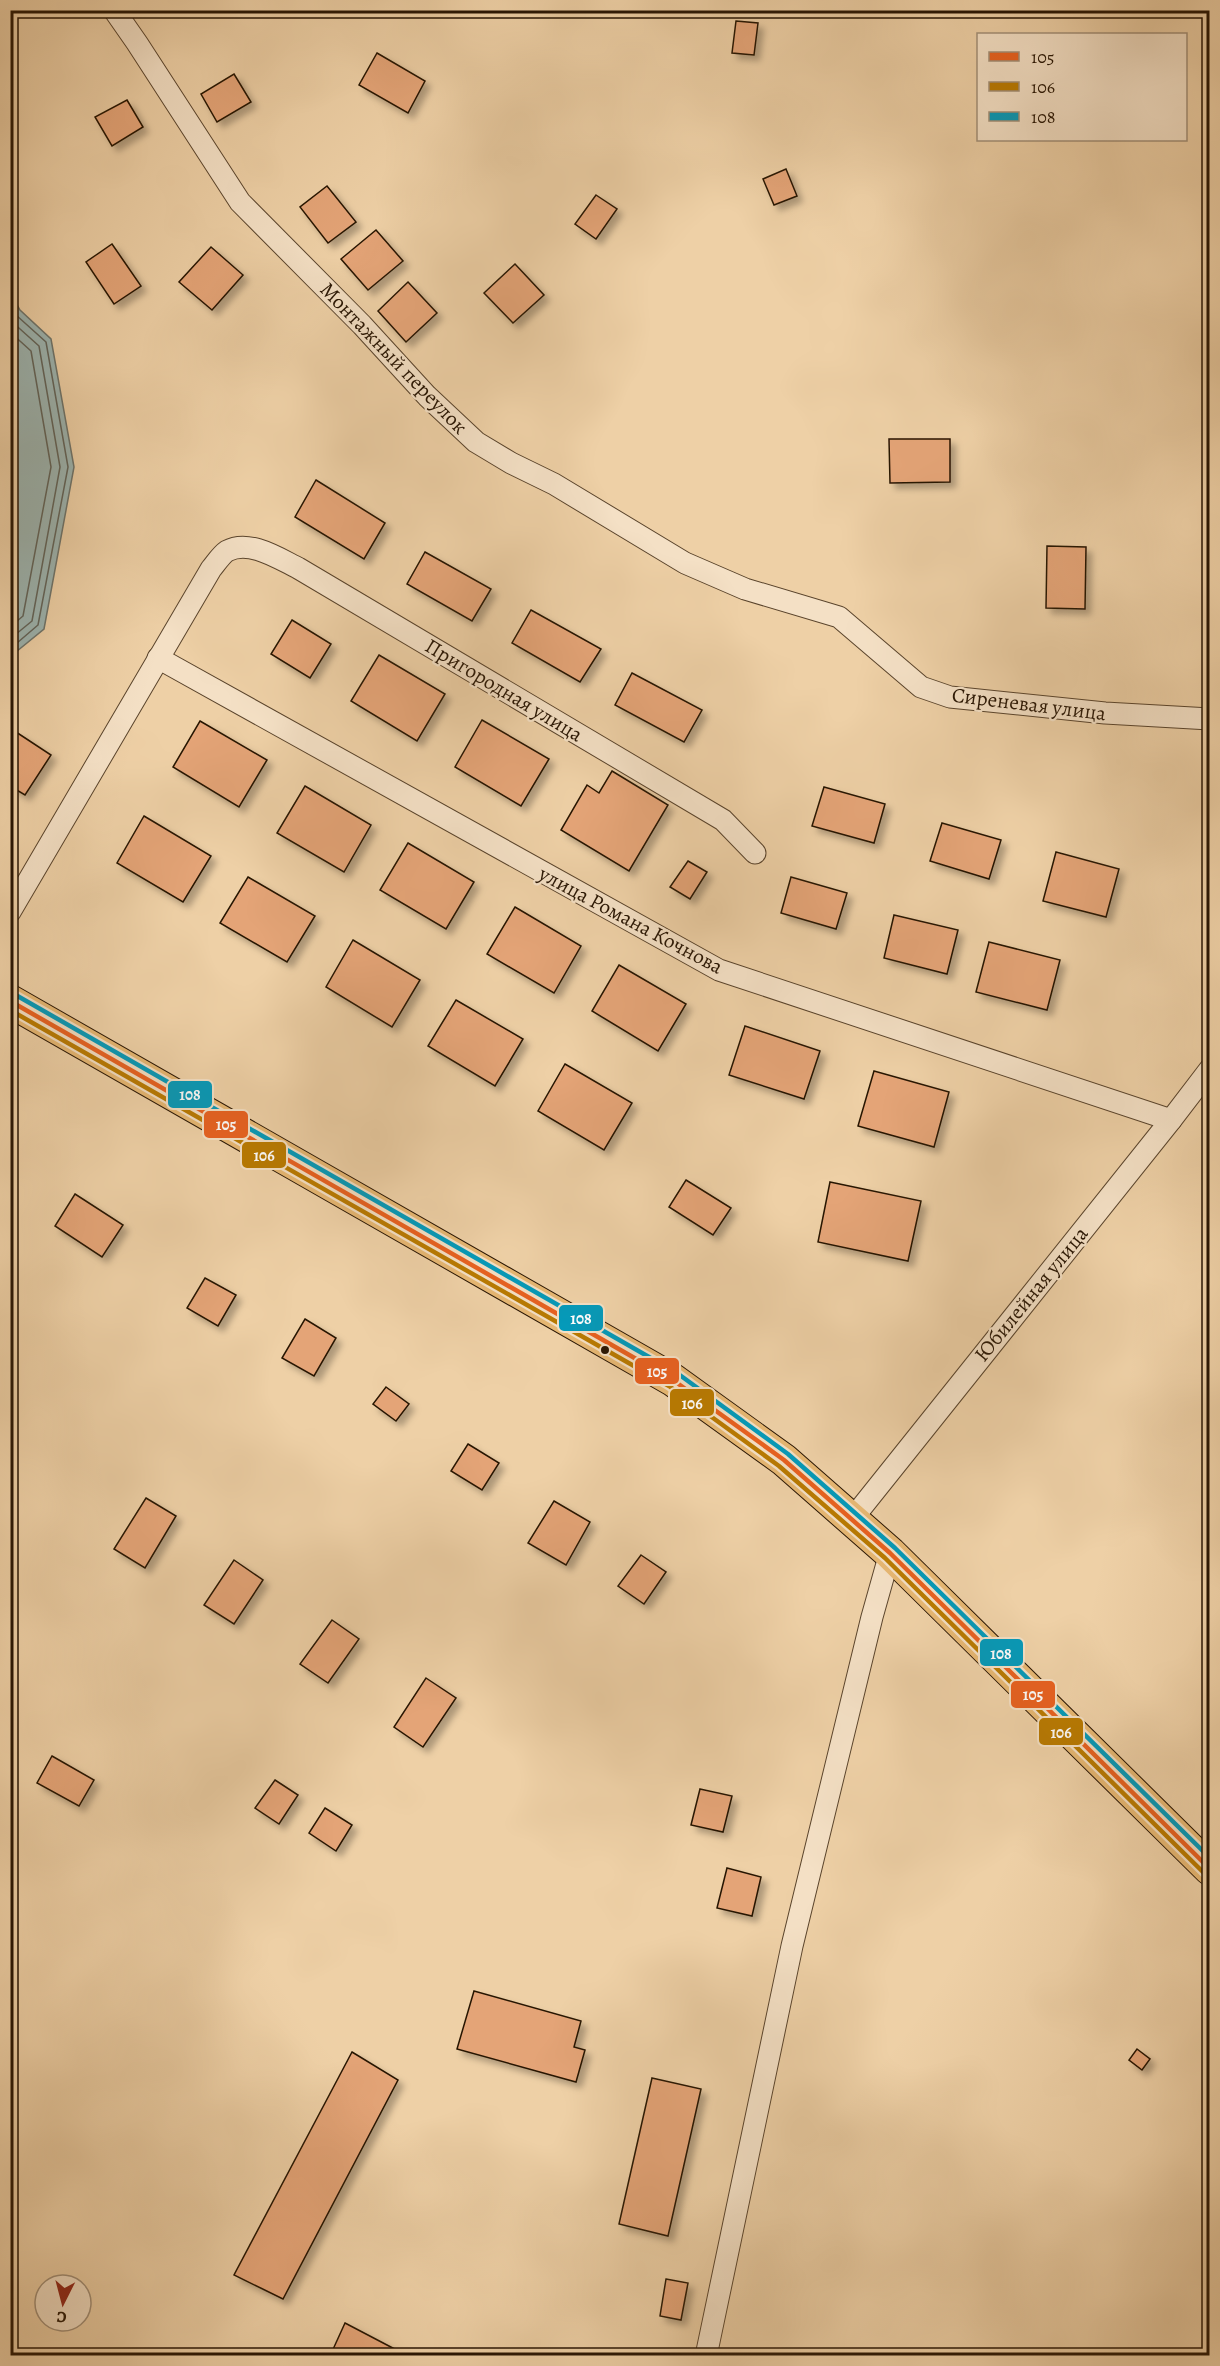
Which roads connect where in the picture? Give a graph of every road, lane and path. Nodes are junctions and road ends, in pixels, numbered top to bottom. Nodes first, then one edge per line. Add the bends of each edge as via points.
1 (114, 10) edge
2 (838, 617) joint
3 (158, 658) junction
4 (1209, 719) edge
5 (755, 853) dead end
6 (10, 912) edge
7 (10, 1001) edge
8 (1209, 1069) edge
9 (1171, 1120) junction
10 (852, 1518) junction
11 (890, 1552) junction
12 (1209, 1869) edge
13 (706, 2355) edge

1 - 2 street, Монтажный переулок via 240,202 476,442 685,563 745,589
2 - 4 street, Сиреневая улица via 921,687 950,697
3 - 5 street, Пригородная улица via 226,552 243,546 270,554 723,820
3 - 6 street
3 - 9 street, улица Романа Кочнова via 719,970
7 - 10 highway via 673,1380 784,1460
8 - 9 street, Юбилейная улица
9 - 10 street, Юбилейная улица
10 - 11 highway
11 - 12 highway
11 - 13 street via 792,1946

